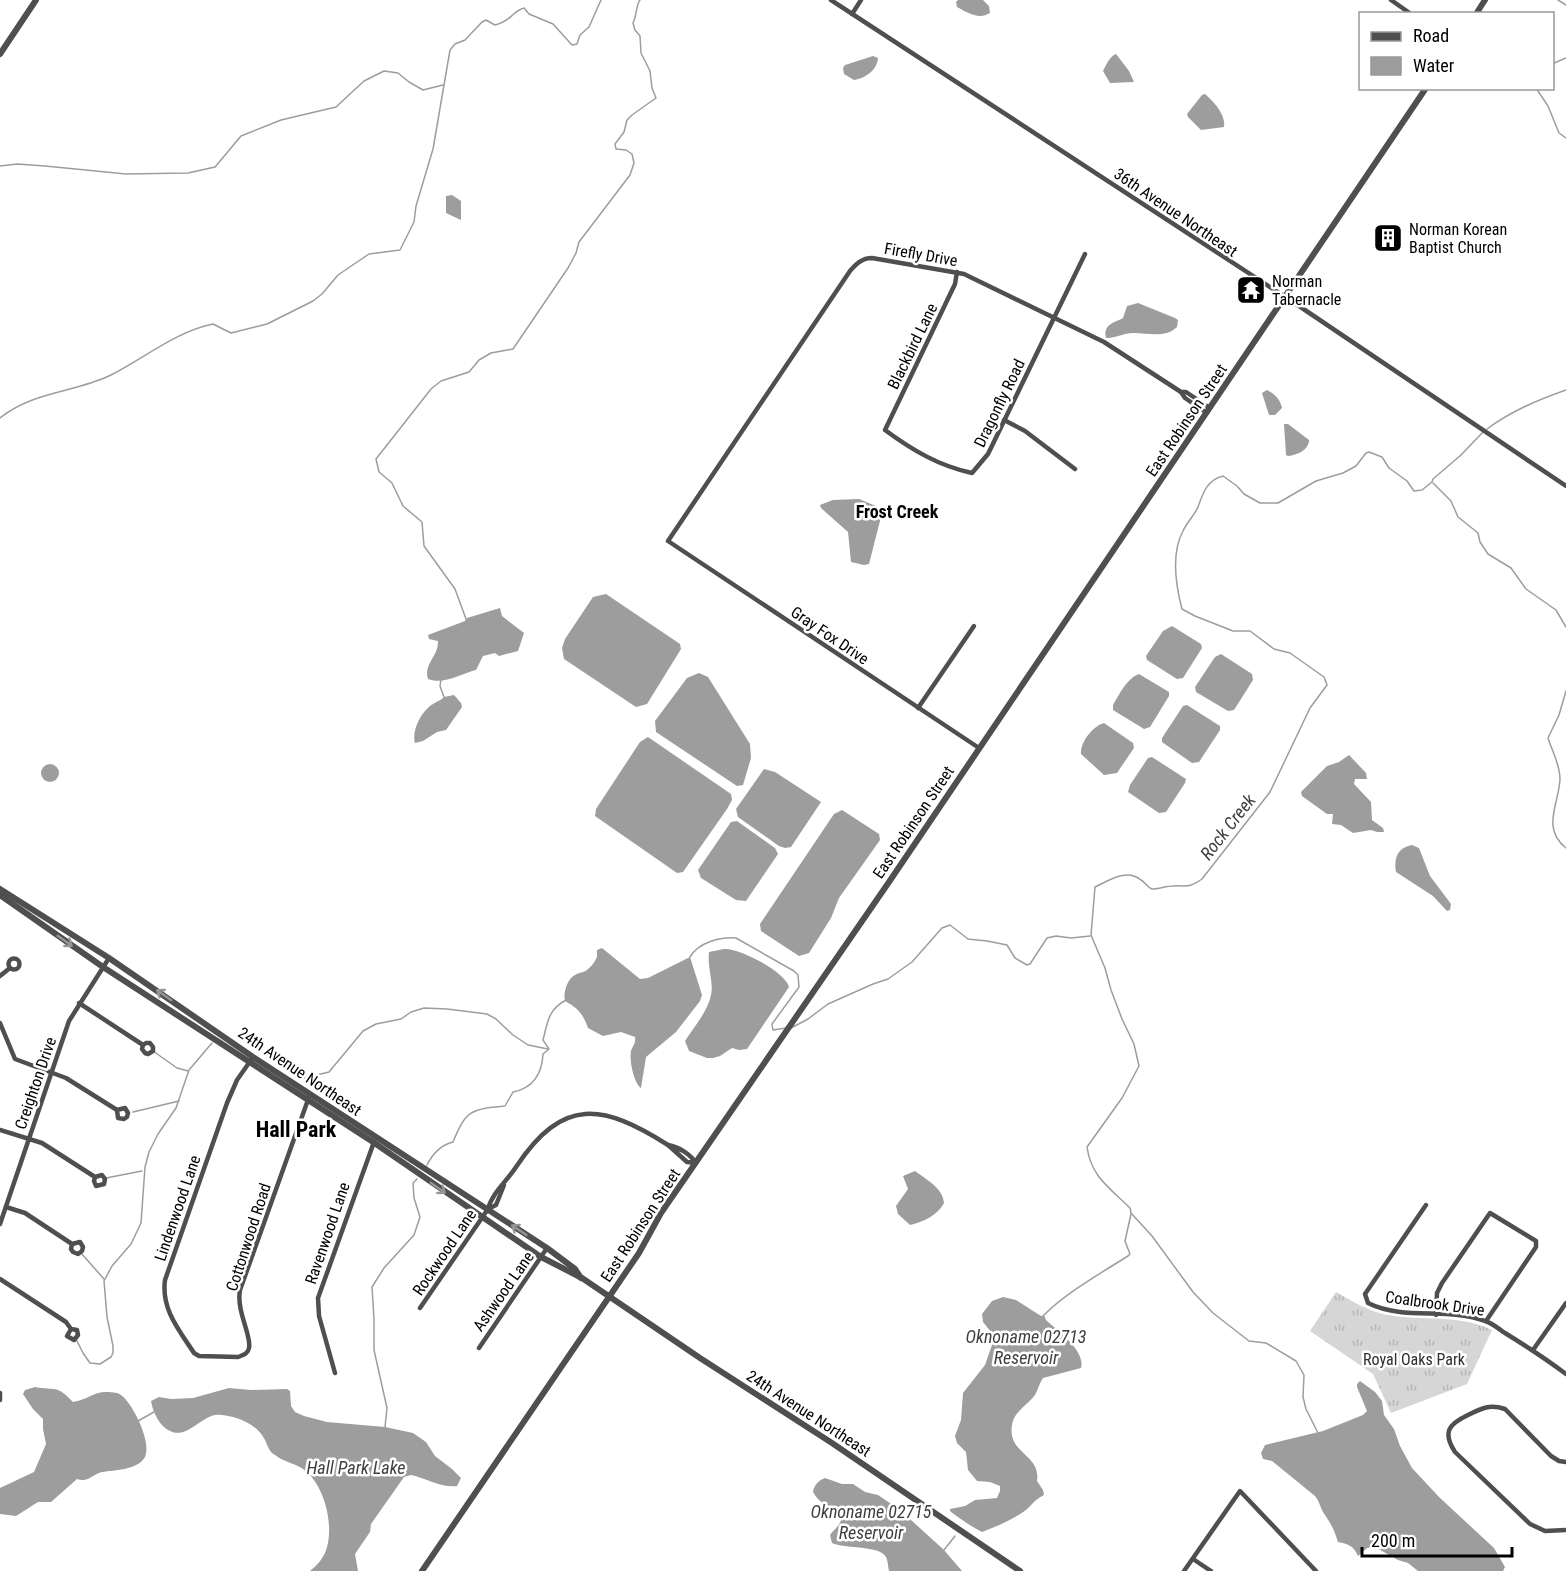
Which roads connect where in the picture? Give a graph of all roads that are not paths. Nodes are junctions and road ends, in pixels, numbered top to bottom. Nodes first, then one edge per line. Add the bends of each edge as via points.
1 (36, 0) edge
2 (831, 0) edge
3 (861, 0) edge
4 (1391, 0) edge
5 (1408, 12) edge
6 (852, 14) junction
7 (0, 54) edge
8 (1425, 90) edge
9 (1085, 254) dead end
10 (957, 272) junction
11 (1285, 297) junction
12 (1054, 317) junction
13 (1209, 410) junction
14 (1004, 420) junction
15 (885, 430) joint
16 (1075, 469) dead end
17 (1566, 486) edge
18 (668, 542) joint
19 (974, 626) dead end
20 (918, 708) junction
21 (979, 748) junction
22 (0, 890) edge
23 (0, 896) edge
24 (109, 958) junction
25 (103, 967) junction
26 (10, 968) dead end
27 (0, 976) edge
28 (79, 1003) junction
29 (0, 1023) edge
30 (143, 1045) dead end
31 (252, 1059) junction
32 (51, 1072) junction
33 (309, 1096) junction
34 (117, 1110) dead end
35 (0, 1130) edge
36 (28, 1139) junction
37 (375, 1140) junction
38 (696, 1163) junction
39 (95, 1177) dead end
40 (1426, 1205) dead end
41 (6, 1207) junction
42 (488, 1209) junction
43 (482, 1218) junction
44 (0, 1224) edge
45 (72, 1244) dead end
46 (547, 1248) junction
47 (541, 1257) junction
48 (582, 1278) junction
49 (0, 1279) edge
50 (609, 1297) junction
51 (1566, 1303) edge
52 (420, 1308) dead end
53 (1436, 1315) junction
54 (1486, 1321) junction
55 (71, 1329) dead end
56 (479, 1348) dead end
57 (1533, 1350) junction
58 (210, 1357) joint
59 (335, 1373) dead end
60 (1566, 1374) edge
61 (0, 1393) edge
62 (0, 1400) edge
63 (1566, 1462) edge
64 (1566, 1530) edge
65 (1193, 1559) junction
66 (422, 1571) edge
67 (1020, 1571) edge
68 (1184, 1571) edge
69 (1211, 1571) edge
70 (1316, 1571) edge

1 - 7 street
2 - 6 street, 36th Avenue Northeast
3 - 6 street
4 - 5 street
6 - 11 street, 36th Avenue Northeast
8 - 11 street, East Robinson Street
9 - 12 street, Dragonfly Road
10 - 12 street, Firefly Drive
10 - 15 street, Blackbird Lane via 955,284
10 - 18 street, Firefly Drive via 872,258 855,265
11 - 13 street, East Robinson Street
11 - 17 street, 36th Avenue Northeast
12 - 13 street, Firefly Drive via 1111,346 1185,398
12 - 14 street, Dragonfly Road
13 - 21 street, East Robinson Street
14 - 15 street, Dragonfly Road via 984,461 972,473 921,455
14 - 16 street
18 - 20 street, Gray Fox Drive
19 - 20 street
20 - 21 street, Gray Fox Drive
21 - 38 street, East Robinson Street
22 - 24 street, 24th Avenue Northeast
23 -> 25 street, 24th Avenue Northeast
24 - 25 street, Creighton Drive
31 -> 24 street, 24th Avenue Northeast
25 - 28 street, Creighton Drive
25 - 31 street, 24th Avenue Northeast
26 - 27 street
28 - 30 street
28 - 32 street, Creighton Drive
29 - 32 street via 15,1059
31 - 33 street, 24th Avenue Northeast
31 - 58 street, Lindenwood Lane via 227,1103 164,1285 168,1312 186,1342 196,1355
32 - 34 street via 72,1080
32 - 36 street, Creighton Drive
33 - 37 street, 24th Avenue Northeast
33 - 58 street, Cottonwood Road via 240,1290 249,1348 242,1356
35 - 36 street
36 - 39 street via 47,1146
36 - 41 street, Creighton Drive
37 - 42 street, 24th Avenue Northeast
37 -> 43 street, 24th Avenue Northeast
37 - 59 street, Ravenwood Lane via 318,1298 319,1316
38 - 42 street, Rockwood Lane via 691,1156 642,1128 593,1113 572,1116 536,1141 504,1185 496,1205
38 - 50 street, East Robinson Street
40 - 53 street, Coalbrook Drive via 1365,1299 1378,1308
41 - 44 street, Creighton Drive
41 - 45 street via 25,1214
42 - 43 street, Rockwood Lane
46 -> 42 street, 24th Avenue Northeast
43 - 47 street, 24th Avenue Northeast
43 - 52 street, Rockwood Lane
46 - 47 street, Ashwood Lane
46 - 48 street, 24th Avenue Northeast
47 - 48 street, 24th Avenue Northeast
47 - 56 street, Ashwood Lane
48 - 50 street, 24th Avenue Northeast
49 - 55 street
50 - 66 street, East Robinson Street
50 - 67 street, 24th Avenue Northeast
51 - 57 street
53 - 54 street, Coalbrook Drive
53 - 54 street via 1437,1293 1442,1283 1490,1213 1536,1241 1536,1247
54 - 57 street, Coalbrook Drive
57 - 60 street, Coalbrook Drive
61 - 62 street
63 - 64 street via 1551,1456 1505,1409 1496,1406 1488,1405 1450,1428 1449,1442 1455,1452 1530,1524 1545,1531
65 - 68 street
65 - 69 street
65 - 70 street via 1240,1491

